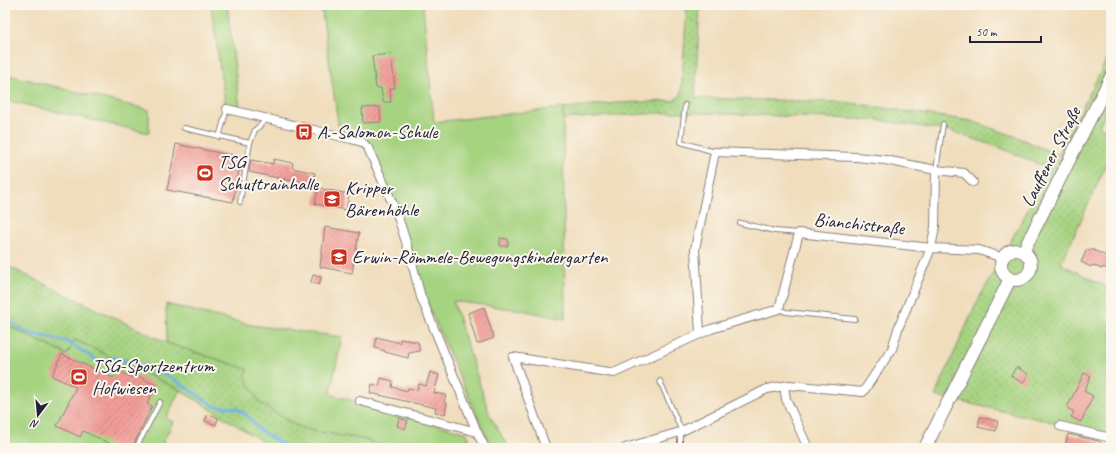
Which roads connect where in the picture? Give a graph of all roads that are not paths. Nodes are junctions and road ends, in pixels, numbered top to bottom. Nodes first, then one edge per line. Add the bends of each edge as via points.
1 (1111, 77) edge
2 (685, 105) dead end
3 (227, 109) joint
4 (267, 119) junction
5 (943, 124) dead end
6 (184, 128) dead end
7 (219, 137) junction
8 (250, 143) junction
9 (715, 152) junction
10 (936, 170) junction
11 (973, 182) dead end
12 (240, 202) dead end
13 (740, 223) dead end
14 (799, 233) junction
15 (931, 248) junction
16 (1023, 252) junction
17 (1003, 258) junction
18 (1010, 279) junction
19 (779, 309) junction
20 (855, 320) dead end
21 (700, 333) junction
22 (660, 381) dead end
23 (784, 386) junction
24 (360, 401) dead end
25 (160, 402) dead end
26 (1061, 426) dead end
27 (477, 432) junction
28 (680, 432) junction
29 (1111, 438) edge
30 (136, 448) edge
31 (485, 448) edge
32 (546, 448) edge
33 (624, 448) edge
34 (680, 448) edge
35 (808, 448) edge
36 (925, 448) edge

1 - 16 street, Lauffener Straße
2 - 9 lane via 682,142
3 - 4 street
3 - 7 lane
4 - 8 lane via 255,130
4 - 27 street via 362,142 368,148 396,211 421,296
5 - 10 lane
6 - 7 lane
7 - 8 lane
8 - 12 lane
9 - 10 street via 856,157
9 - 21 street via 695,249
10 - 11 street via 964,173
10 - 15 street via 935,227
13 - 14 lane via 775,231
14 - 15 street, Bianchistraße
14 - 19 street, Bianchistraße
15 - 17 street, Bianchistraße via 980,250
15 - 23 street via 892,349 863,392
16 - 17 street via 1012,251
16 - 18 street via 1030,261 1029,272 1021,279
17 - 18 street via 1002,270
18 - 36 street
19 - 20 lane
19 - 21 street
21 - 32 street via 614,373 514,357
22 - 28 lane
23 - 28 street via 768,389
23 - 35 street via 786,399
24 - 27 street
25 - 30 lane
26 - 29 street
27 - 31 street
28 - 33 street
28 - 34 lane

